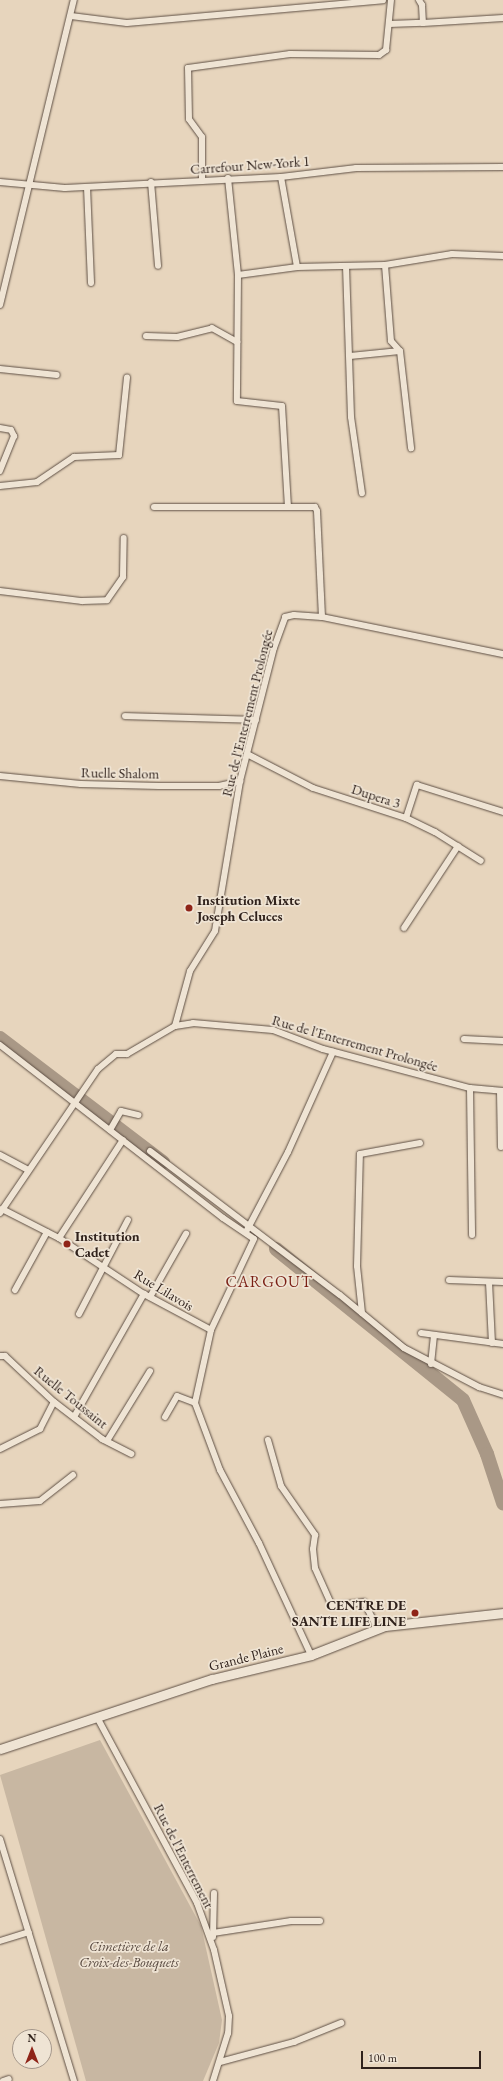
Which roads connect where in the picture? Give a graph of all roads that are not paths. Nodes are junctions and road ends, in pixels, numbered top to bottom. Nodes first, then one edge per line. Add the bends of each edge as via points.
1 (74, 0) edge
2 (382, 0) edge
3 (391, 0) edge
4 (419, 0) edge
5 (71, 16) junction
6 (503, 18) edge
7 (423, 23) junction
8 (389, 24) junction
9 (503, 167) edge
10 (281, 177) junction
11 (228, 178) junction
12 (202, 181) junction
13 (0, 182) edge
14 (151, 182) junction
15 (28, 185) junction
16 (87, 187) junction
17 (503, 256) edge
18 (385, 265) junction
19 (158, 266) dead end
20 (297, 266) junction
21 (346, 266) junction
22 (238, 274) junction
23 (91, 282) dead end
24 (0, 307) edge
25 (146, 336) dead end
26 (238, 342) junction
27 (400, 351) junction
28 (350, 356) junction
29 (0, 369) edge
30 (57, 376) dead end
31 (127, 378) dead end
32 (0, 428) edge
33 (411, 448) dead end
34 (0, 471) edge
35 (0, 486) edge
36 (362, 494) dead end
37 (288, 506) junction
38 (154, 508) dead end
39 (124, 538) dead end
40 (0, 591) edge
41 (322, 618) junction
42 (503, 654) edge
43 (125, 716) dead end
44 (256, 720) junction
45 (247, 754) junction
46 (0, 776) edge
47 (240, 781) junction
48 (503, 812) edge
49 (406, 818) junction
50 (458, 846) junction
51 (481, 861) dead end
52 (404, 928) dead end
53 (175, 1026) junction
54 (464, 1039) dead end
55 (503, 1041) edge
56 (0, 1045) edge
57 (334, 1052) junction
58 (470, 1088) junction
59 (502, 1091) edge
60 (75, 1098) junction
61 (139, 1115) dead end
62 (111, 1128) junction
63 (123, 1140) junction
64 (420, 1143) dead end
65 (501, 1147) dead end
66 (150, 1151) dead end
67 (0, 1154) edge
68 (28, 1170) junction
69 (1, 1211) edge
70 (228, 1212) junction
71 (223, 1218) junction
72 (128, 1220) dead end
73 (249, 1227) junction
74 (47, 1232) junction
75 (245, 1233) junction
76 (186, 1234) dead end
77 (472, 1235) dead end
78 (59, 1238) junction
79 (104, 1267) junction
80 (449, 1280) dead end
81 (489, 1282) junction
82 (503, 1282) edge
83 (15, 1290) dead end
84 (147, 1296) junction
85 (362, 1313) junction
86 (79, 1314) dead end
87 (211, 1330) junction
88 (421, 1333) dead end
89 (434, 1335) junction
90 (492, 1343) junction
91 (503, 1344) edge
92 (0, 1356) edge
93 (431, 1364) junction
94 (150, 1371) dead end
95 (503, 1395) edge
96 (54, 1402) junction
97 (195, 1403) junction
98 (165, 1416) dead end
99 (74, 1417) junction
100 (268, 1440) dead end
101 (106, 1441) junction
102 (0, 1449) edge
103 (130, 1454) dead end
104 (73, 1475) dead end
105 (0, 1504) edge
106 (503, 1613) edge
107 (378, 1629) junction
108 (310, 1654) junction
109 (98, 1719) junction
110 (0, 1749) edge
111 (0, 1838) edge
112 (214, 1892) dead end
113 (320, 1920) dead end
114 (29, 1932) junction
115 (213, 1933) junction
116 (0, 1941) edge
117 (214, 1950) junction
118 (341, 2023) dead end
119 (220, 2062) junction
120 (74, 2081) edge
121 (213, 2081) edge

1 - 5 street
2 - 5 street via 127,23
3 - 8 street
4 - 7 street
5 - 15 street
6 - 7 street
7 - 8 street
8 - 12 street via 386,50 379,55 290,54 188,68 189,120 202,137
9 - 10 street, Carrefour New-York 1 via 356,168
10 - 11 street, Carrefour New-York 1
10 - 20 street
11 - 12 street, Carrefour New-York 1
11 - 22 street
12 - 14 street, Carrefour New-York 1
13 - 15 street, Carrefour New-York 1
14 - 16 street, Carrefour New-York 1
14 - 19 street
15 - 16 street, Carrefour New-York 1
15 - 24 street
16 - 23 street
17 - 18 street via 452,254
18 - 21 street
18 - 27 street via 391,341
20 - 21 street
20 - 22 street
21 - 28 street
22 - 26 street
25 - 26 street via 177,337 212,328
26 - 37 street via 237,401 282,406
27 - 28 street
27 - 33 street
28 - 36 street via 351,417
29 - 30 street
31 - 35 street via 119,455 74,457 37,482
32 - 34 street via 11,430 14,436
37 - 38 street
37 - 41 street via 315,506 318,511
39 - 40 street via 122,577 107,600 82,601
41 - 42 street, Rue de l'Enterrement Prolongée
41 - 44 street, Rue de l'Enterrement Prolongée via 294,615 286,618 274,648
43 - 44 street
44 - 45 street, Rue de l'Enterrement Prolongée
45 - 47 street, Rue de l'Enterrement Prolongée
45 - 49 street, Dupera 3 via 313,788
46 - 47 street, Ruelle Shalom via 58,783 135,785 219,786
47 - 53 street, Rue de l'Enterrement Prolongée via 215,931 190,971
48 - 49 street, Dupera 3 via 417,785
49 - 50 street
50 - 51 street
50 - 52 street
53 - 57 street, Rue de l'Enterrement Prolongée via 193,1023 258,1027
53 - 60 street, Rue de l'Enterrement Prolongée via 127,1054 116,1054 98,1069
54 - 55 street
56 - 60 street
57 - 58 street, Rue de l'Enterrement Prolongée
57 - 73 street via 288,1152
58 - 59 street, Rue de l'Enterrement Prolongée
58 - 77 street
59 - 65 street
60 - 62 street
60 - 68 street, Rue de l'Enterrement Prolongée
61 - 62 street via 121,1111
62 - 63 street
63 - 71 street
63 - 78 street
64 - 85 street via 360,1154 357,1266
66 - 70 street
67 - 68 street
68 - 69 street, Rue de l'Enterrement Prolongée
69 - 74 street, Rue Lilavois
70 - 71 street
70 - 73 street
71 - 75 street
72 - 79 street
73 - 75 street
73 - 85 street
74 - 78 street, Rue Lilavois
74 - 83 street
75 - 87 street via 254,1239
76 - 84 street
78 - 79 street, Rue Lilavois
79 - 84 street, Rue Lilavois
79 - 86 street
80 - 81 street
81 - 82 street
81 - 90 street
84 - 87 street, Rue Lilavois
84 - 99 street
85 - 93 street via 404,1348
87 - 97 street
88 - 89 street
89 - 90 street
89 - 93 street
90 - 91 street
92 - 96 street, Ruelle Toussaint via 5,1356
93 - 95 street via 479,1387
94 - 101 street
96 - 99 street, Ruelle Toussaint
96 - 102 street via 40,1429
97 - 98 street via 177,1396
97 - 108 street via 220,1470 259,1543
99 - 101 street, Ruelle Toussaint
100 - 107 street via 281,1486 316,1535 313,1549 315,1568 332,1606 364,1602
101 - 103 street, Ruelle Toussaint
104 - 105 street via 40,1501
106 - 107 street, Grande Plaine
107 - 108 street, Grande Plaine
108 - 109 street, Grande Plaine via 212,1679
109 - 110 street, Grande Plaine
109 - 117 street, Rue de l'Enterrement via 197,1902
111 - 114 street
112 - 115 street
113 - 115 street via 291,1921
114 - 116 street
114 - 120 street
115 - 117 street
117 - 119 street, Rue de l'Enterrement via 229,2016
118 - 119 street via 294,2042
119 - 121 street, Rue de l'Enterrement

